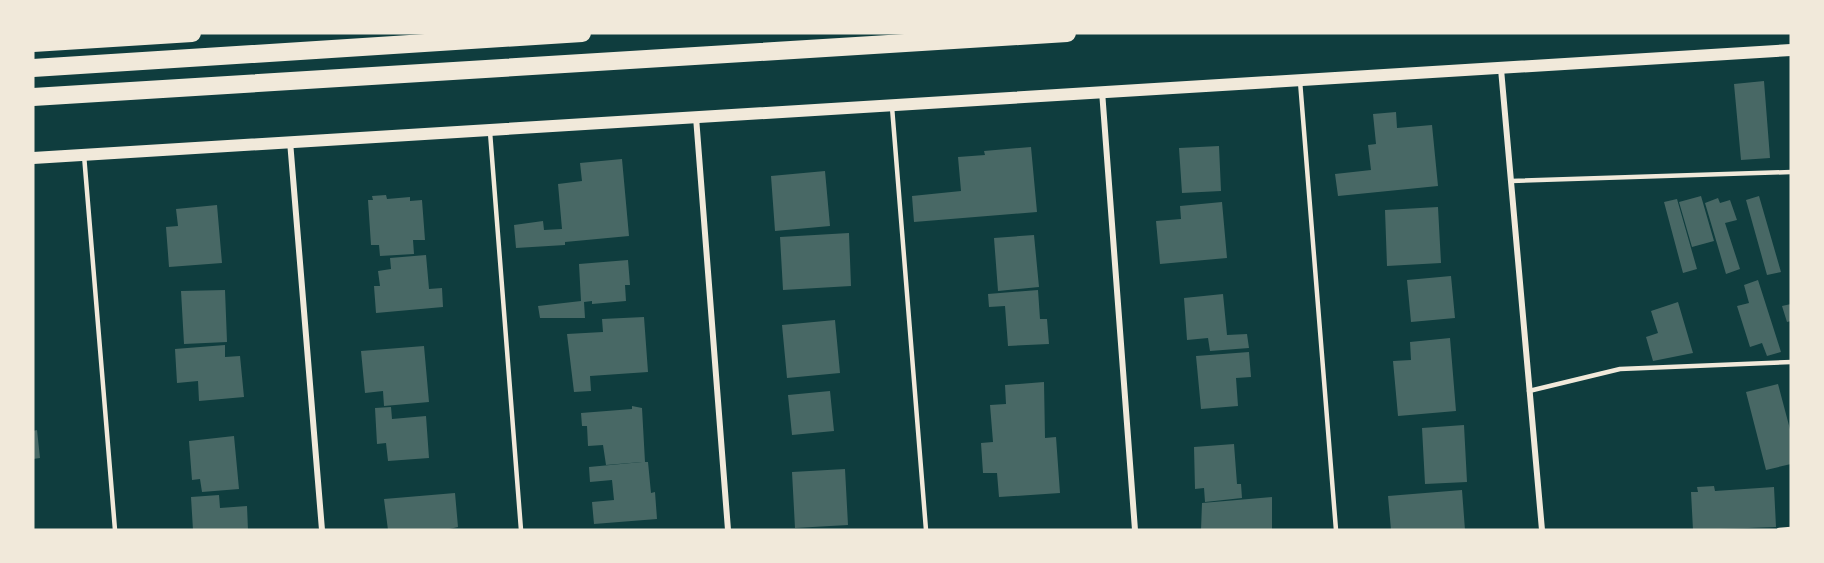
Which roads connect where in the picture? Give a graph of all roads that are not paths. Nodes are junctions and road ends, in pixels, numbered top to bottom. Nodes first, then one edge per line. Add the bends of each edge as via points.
1 (192, 33) edge
2 (582, 33) edge
3 (1067, 33) edge
4 (33, 43) edge
5 (1791, 50) edge
6 (33, 68) edge
7 (1501, 69) junction
8 (1300, 78) junction
9 (1101, 90) junction
10 (33, 97) edge
11 (892, 105) junction
12 (696, 117) junction
13 (490, 129) junction
14 (290, 140) junction
15 (84, 155) junction
16 (33, 158) edge
17 (1791, 172) edge
18 (1511, 182) junction
19 (1791, 362) edge
20 (1529, 391) junction
21 (1791, 529) edge
22 (116, 530) edge
23 (322, 530) edge
24 (521, 530) edge
25 (728, 530) edge
26 (926, 530) edge
27 (1135, 530) edge
28 (1336, 530) edge
29 (1542, 530) edge
30 (1779, 530) edge

1 - 4 highway
2 - 6 highway
3 - 10 highway
5 - 7 main road
7 - 8 main road
7 - 18 street
8 - 9 main road
8 - 28 lane
9 - 11 main road
9 - 27 street
11 - 12 main road
11 - 26 lane
12 - 13 main road
12 - 25 street
13 - 14 main road
13 - 24 lane
14 - 15 main road
14 - 23 street
15 - 16 main road
15 - 22 lane
17 - 18 lane
18 - 20 street
19 - 20 lane via 1620,369
20 - 29 street
21 - 30 lane

